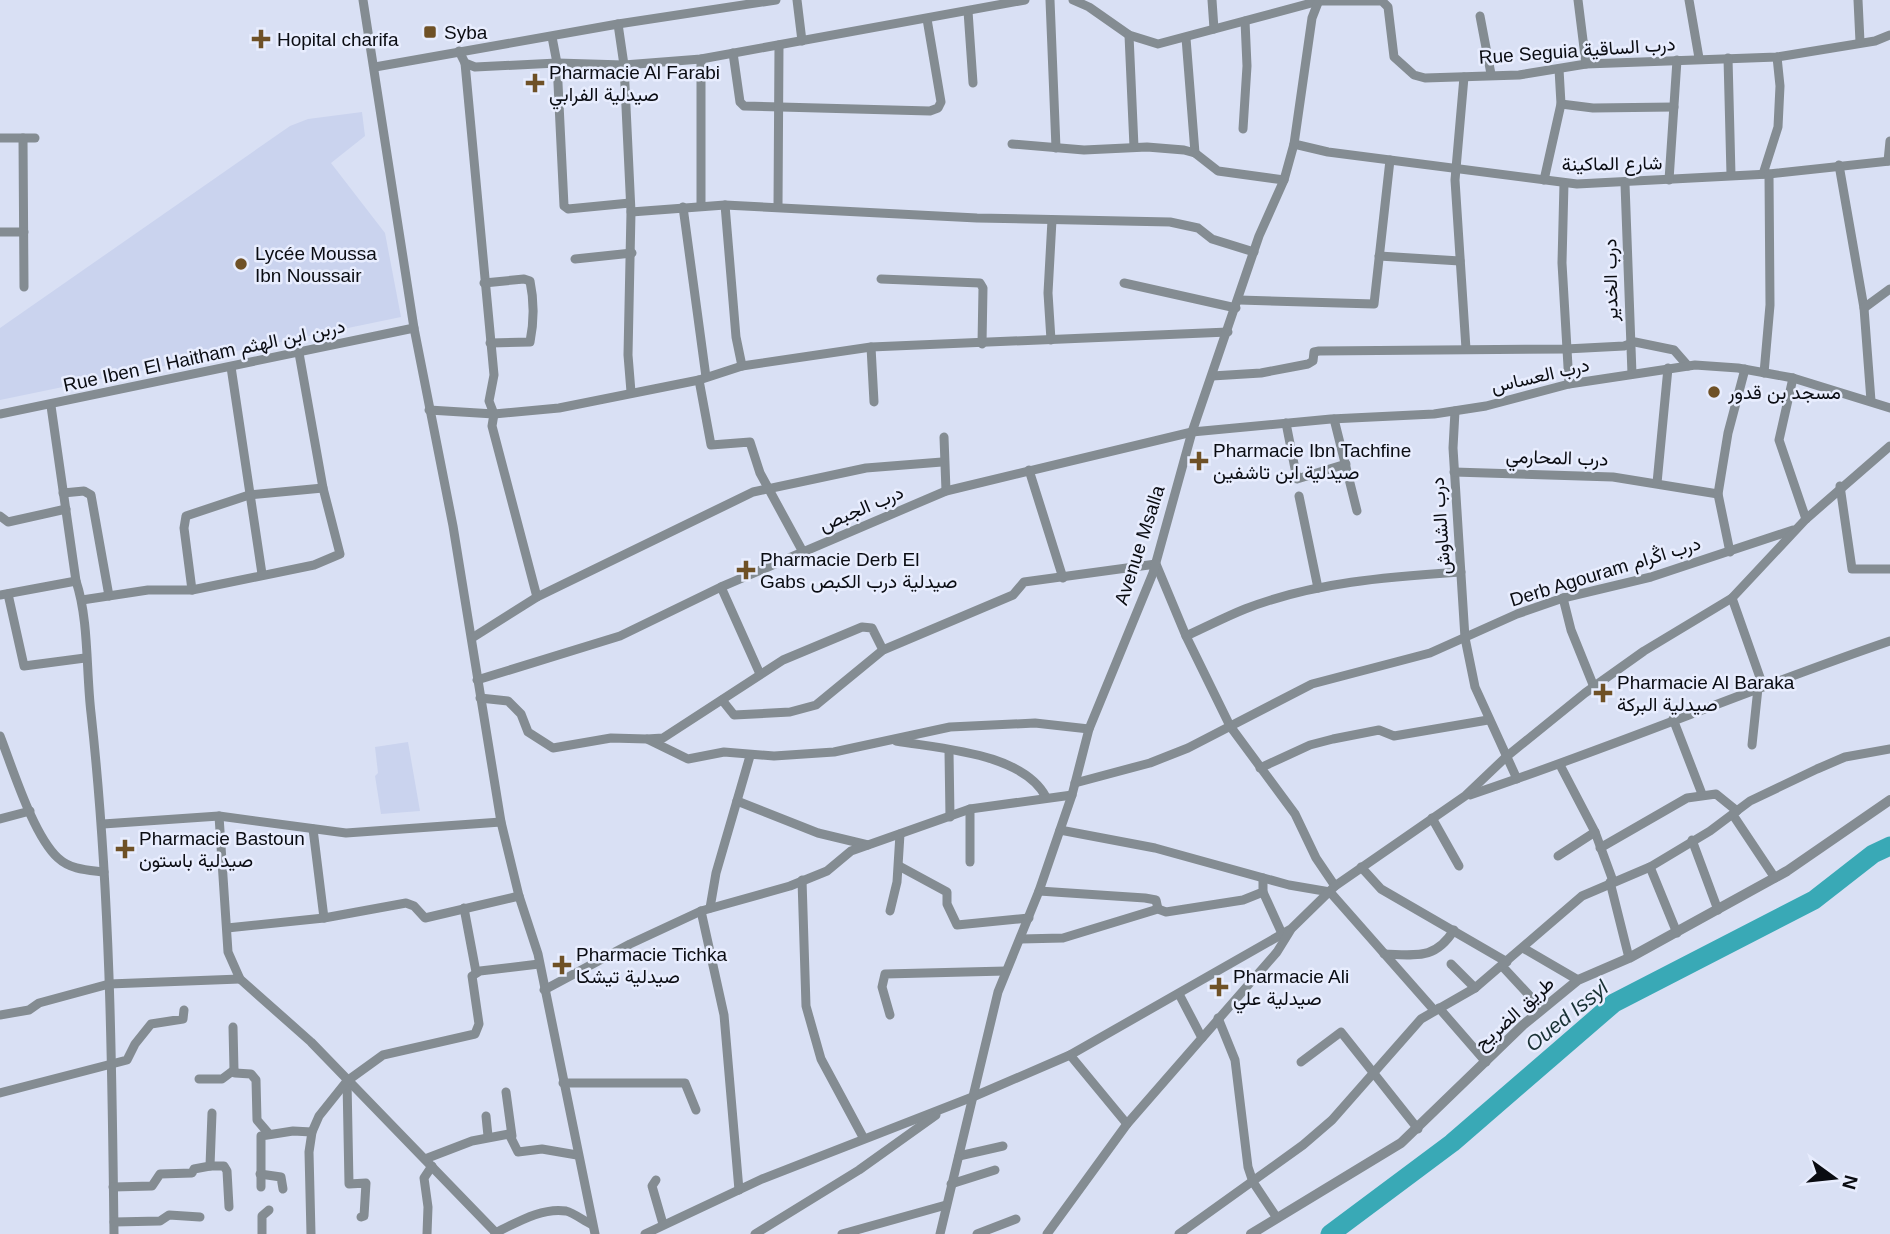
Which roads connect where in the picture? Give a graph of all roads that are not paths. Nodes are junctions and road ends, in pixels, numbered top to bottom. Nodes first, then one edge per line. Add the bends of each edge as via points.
1 (363, 0) edge
2 (776, 0) edge
3 (797, 0) edge
4 (1026, 0) edge
5 (1050, 0) edge
6 (1073, 0) edge
7 (1212, 0) edge
8 (1578, 0) edge
9 (1689, 0) edge
10 (1858, 0) edge
11 (1319, 1) edge
12 (968, 11) junction
13 (1480, 16) dead end
14 (927, 19) junction
15 (1245, 21) junction
16 (618, 24) junction
17 (1214, 29) junction
18 (1129, 35) junction
19 (1890, 35) edge
20 (552, 37) junction
21 (1186, 38) junction
22 (802, 41) junction
23 (1860, 41) junction
24 (779, 46) junction
25 (459, 51) junction
26 (733, 52) junction
27 (1777, 57) junction
28 (1699, 58) junction
29 (1728, 58) junction
30 (701, 59) junction
31 (1677, 60) junction
32 (465, 63) junction
33 (557, 63) junction
34 (1586, 64) junction
35 (624, 65) junction
36 (375, 67) junction
37 (1559, 69) junction
38 (1491, 74) junction
39 (1464, 76) junction
40 (973, 83) dead end
41 (1561, 104) junction
42 (779, 107) junction
43 (1674, 107) junction
44 (1243, 130) dead end
45 (0, 138) edge
46 (23, 138) junction
47 (35, 138) dead end
48 (1890, 141) edge
49 (1012, 144) dead end
50 (1294, 145) junction
51 (1134, 147) junction
52 (1056, 148) junction
53 (1195, 153) junction
54 (1390, 160) junction
55 (1889, 161) edge
56 (1839, 166) junction
57 (1456, 168) junction
58 (1766, 174) junction
59 (1731, 175) junction
60 (1284, 180) junction
61 (1544, 180) junction
62 (1669, 180) junction
63 (1564, 183) junction
64 (1625, 184) junction
65 (701, 205) junction
66 (725, 205) junction
67 (778, 206) junction
68 (631, 207) junction
69 (683, 207) junction
70 (1052, 220) junction
71 (0, 232) edge
72 (24, 232) junction
73 (1254, 252) junction
74 (632, 253) junction
75 (1379, 256) junction
76 (575, 259) dead end
77 (1460, 261) junction
78 (881, 279) dead end
79 (484, 283) junction
80 (1124, 283) dead end
81 (24, 287) dead end
82 (1890, 289) edge
83 (1238, 304) junction
84 (1864, 308) junction
85 (414, 328) junction
86 (1228, 332) junction
87 (1051, 340) junction
88 (490, 343) junction
89 (982, 344) junction
90 (1629, 344) junction
91 (872, 346) junction
92 (1466, 349) junction
93 (1566, 349) junction
94 (299, 353) junction
95 (742, 366) junction
96 (1688, 366) junction
97 (231, 367) junction
98 (1668, 368) junction
99 (1745, 369) junction
100 (1764, 373) junction
101 (1632, 374) junction
102 (1212, 376) junction
103 (1793, 378) junction
104 (702, 379) junction
105 (1569, 384) junction
106 (631, 392) junction
107 (1871, 401) junction
108 (874, 402) dead end
109 (51, 406) junction
110 (1890, 408) edge
111 (429, 410) junction
112 (1455, 411) junction
113 (0, 414) edge
114 (494, 414) junction
115 (1334, 419) junction
116 (1286, 423) junction
117 (1192, 432) junction
118 (944, 437) dead end
119 (1890, 446) edge
120 (942, 462) junction
121 (1346, 464) junction
122 (1029, 470) junction
123 (1454, 472) junction
124 (1657, 482) junction
125 (769, 486) junction
126 (1840, 486) junction
127 (323, 488) junction
128 (946, 491) junction
129 (64, 493) junction
130 (1718, 494) junction
131 (250, 495) junction
132 (1299, 496) dead end
133 (66, 509) junction
134 (1357, 511) dead end
135 (0, 516) edge
136 (1806, 519) junction
137 (1795, 529) junction
138 (803, 552) junction
139 (1730, 552) junction
140 (1156, 564) junction
141 (1890, 569) edge
142 (1461, 572) junction
143 (262, 574) junction
144 (1063, 578) junction
145 (76, 581) junction
146 (721, 587) junction
147 (1318, 588) junction
148 (192, 590) junction
149 (4, 594) edge
150 (109, 596) junction
151 (537, 597) junction
152 (1563, 598) junction
153 (1732, 598) junction
154 (82, 600) junction
155 (1186, 636) junction
156 (472, 638) junction
157 (1465, 638) junction
158 (1890, 641) edge
159 (883, 650) junction
160 (85, 658) junction
161 (760, 674) junction
162 (477, 680) junction
163 (1594, 687) junction
164 (1760, 687) junction
165 (480, 698) junction
166 (722, 700) junction
167 (1673, 719) junction
168 (1488, 720) junction
169 (1230, 726) junction
170 (1089, 729) junction
171 (0, 737) edge
172 (647, 739) junction
173 (891, 740) junction
174 (1752, 745) dead end
175 (1890, 749) edge
176 (949, 751) junction
177 (750, 756) junction
178 (1506, 757) junction
179 (1560, 765) junction
180 (1260, 768) junction
181 (1517, 779) junction
182 (1075, 783) junction
183 (1702, 794) junction
184 (1072, 795) junction
185 (1465, 796) junction
186 (1046, 797) junction
187 (1890, 800) edge
188 (737, 801) junction
189 (970, 809) junction
190 (30, 811) junction
191 (1735, 813) junction
192 (219, 816) junction
193 (950, 817) junction
194 (1432, 818) junction
195 (0, 819) edge
196 (501, 822) junction
197 (103, 824) junction
198 (313, 829) junction
199 (1060, 831) junction
200 (1595, 832) junction
201 (900, 834) junction
202 (1692, 840) junction
203 (869, 845) junction
204 (1600, 848) junction
205 (1558, 856) dead end
206 (970, 862) dead end
207 (899, 866) junction
208 (1459, 866) dead end
209 (1361, 867) junction
210 (1650, 867) junction
211 (104, 872) junction
212 (1263, 878) junction
213 (1775, 878) junction
214 (802, 880) junction
215 (1611, 881) junction
216 (1333, 889) junction
217 (1039, 891) junction
218 (1263, 892) junction
219 (519, 896) junction
220 (464, 908) junction
221 (1158, 908) junction
222 (706, 909) junction
223 (1717, 910) junction
224 (890, 911) dead end
225 (324, 918) junction
226 (1029, 918) junction
227 (227, 928) junction
228 (1454, 930) junction
229 (1677, 933) junction
230 (1286, 934) junction
231 (1021, 939) junction
232 (1523, 948) junction
233 (1384, 954) junction
234 (1629, 958) junction
235 (539, 964) junction
236 (1451, 964) dead end
237 (1504, 964) junction
238 (1006, 971) junction
239 (476, 972) junction
240 (240, 979) junction
241 (1578, 980) junction
242 (109, 984) junction
243 (1475, 988) junction
244 (544, 990) junction
245 (1179, 994) junction
246 (1541, 1008) junction
247 (1436, 1009) junction
248 (184, 1010) dead end
249 (0, 1014) edge
250 (890, 1015) dead end
251 (1219, 1018) junction
252 (233, 1027) dead end
253 (1202, 1038) junction
254 (1070, 1055) junction
255 (1301, 1062) dead end
256 (1486, 1062) junction
257 (112, 1064) junction
258 (233, 1070) junction
259 (1373, 1072) junction
260 (199, 1079) dead end
261 (347, 1081) junction
262 (563, 1083) junction
263 (506, 1092) dead end
264 (0, 1093) edge
265 (975, 1096) junction
266 (943, 1109) junction
267 (696, 1110) dead end
268 (212, 1112) dead end
269 (486, 1116) dead end
270 (1126, 1124) junction
271 (1418, 1129) junction
272 (312, 1132) junction
273 (269, 1134) junction
274 (488, 1136) junction
275 (512, 1136) junction
276 (863, 1137) junction
277 (1003, 1146) dead end
278 (577, 1155) junction
279 (959, 1156) junction
280 (425, 1159) junction
281 (210, 1166) junction
282 (432, 1167) junction
283 (995, 1170) dead end
284 (260, 1174) junction
285 (656, 1180) dead end
286 (1253, 1182) junction
287 (951, 1184) junction
288 (113, 1187) junction
289 (261, 1187) dead end
290 (283, 1189) dead end
291 (739, 1190) junction
292 (946, 1205) junction
293 (229, 1207) dead end
294 (269, 1210) dead end
295 (200, 1217) dead end
296 (361, 1217) dead end
297 (1277, 1218) junction
298 (1016, 1219) dead end
299 (114, 1222) junction
300 (663, 1224) junction
301 (593, 1229) edge
302 (496, 1233) edge
303 (114, 1234) edge
304 (262, 1234) edge
305 (311, 1234) edge
306 (427, 1234) edge
307 (645, 1234) edge
308 (755, 1234) edge
309 (842, 1234) edge
310 (940, 1234) edge
311 (976, 1234) edge
312 (1046, 1234) edge
313 (1179, 1234) edge
314 (1251, 1234) edge

1 - 36 street
2 - 16 street
3 - 22 street
4 - 12 street
5 - 52 street
6 - 18 street
7 - 17 street
8 - 34 street
9 - 28 street
10 - 23 street
11 - 15 street
11 - 39 street, Rue Seguia درب الساقية via 1382,1 1388,7 1396,61 1418,77
11 - 50 street, Avenue Msalla via 1312,18
12 - 14 street
12 - 40 street
13 - 38 street
14 - 22 street
14 - 42 street via 941,102 935,110
15 - 17 street
15 - 44 street
16 - 20 street
16 - 35 street
17 - 21 street
18 - 21 street via 1158,44
18 - 51 street
19 - 23 street, Rue Seguia درب الساقية
20 - 25 street
20 - 33 street
21 - 53 street
22 - 24 street
23 - 27 street, Rue Seguia درب الساقية
24 - 26 street
24 - 42 street
25 - 32 street
25 - 36 street
26 - 30 street
26 - 42 street via 742,105
27 - 29 street, Rue Seguia درب الساقية
27 - 58 street via 1778,127
28 - 29 street, Rue Seguia درب الساقية
28 - 31 street, Rue Seguia درب الساقية
29 - 59 street
30 - 35 street
30 - 65 street
31 - 34 street, Rue Seguia درب الساقية
31 - 43 street
32 - 33 street via 475,67
32 - 79 street
33 - 35 street
33 - 68 street via 564,206
34 - 37 street, Rue Seguia درب الساقية
35 - 68 street
36 - 85 street
37 - 38 street, Rue Seguia درب الساقية
37 - 41 street
38 - 39 street, Rue Seguia درب الساقية
39 - 57 street
41 - 43 street
41 - 61 street
42 - 67 street
43 - 62 street
45 - 46 street
46 - 47 street
46 - 72 street
48 - 55 street
49 - 52 street
50 - 54 street, شارع الماكينة
50 - 60 street, Avenue Msalla
51 - 52 street
51 - 53 street
53 - 60 street via 1218,171
54 - 57 street, شارع الماكينة
54 - 75 street
55 - 56 street, شارع الماكينة
56 - 58 street, شارع الماكينة
56 - 84 street
57 - 61 street, شارع الماكينة
57 - 77 street
58 - 59 street, شارع الماكينة
58 - 100 street via 1770,305
59 - 62 street, شارع الماكينة
60 - 73 street, Avenue Msalla
61 - 63 street, شارع الماكينة
62 - 64 street, شارع الماكينة
63 - 64 street, شارع الماكينة
63 - 93 street
64 - 90 street, درب الخدير
65 - 66 street
65 - 69 street
66 - 67 street
66 - 95 street
67 - 70 street
68 - 69 street
68 - 74 street
69 - 104 street
70 - 73 street via 1182,223 1212,239
70 - 87 street
71 - 72 street
72 - 81 street
73 - 83 street, Avenue Msalla
74 - 76 street
74 - 106 street
75 - 77 street
75 - 83 street via 1371,304
77 - 92 street
78 - 89 street via 982,284
79 - 88 street
79 - 88 street via 524,279 531,285 530,342
80 - 83 street
82 - 84 street
83 - 86 street, Avenue Msalla
84 - 107 street
85 - 94 street, Rue Iben El Haitham دربن ابن الهثم
85 - 111 street
86 - 87 street
86 - 102 street, Avenue Msalla
87 - 89 street
88 - 114 street via 494,375 489,401
89 - 91 street
90 - 93 street
90 - 96 street via 1674,350
90 - 101 street, درب الخدير
91 - 95 street
91 - 108 street
92 - 93 street
92 - 102 street via 1319,351 1308,364
93 - 105 street
94 - 97 street, Rue Iben El Haitham دربن ابن الهثم
94 - 127 street
95 - 104 street
96 - 98 street, درب العساس
96 - 99 street, درب العساس
97 - 109 street, Rue Iben El Haitham دربن ابن الهثم
97 - 131 street
98 - 101 street, درب العساس
98 - 124 street
99 - 100 street, درب العساس
99 - 130 street
100 - 103 street, درب العساس
101 - 105 street, درب العساس
102 - 117 street, Avenue Msalla
103 - 107 street, درب العساس
103 - 136 street via 1779,440
104 - 106 street
104 - 125 street via 711,445 750,442
105 - 112 street, درب العساس
106 - 114 street via 559,408
107 - 110 street, درب العساس
109 - 113 street, Rue Iben El Haitham دربن ابن الهثم
109 - 129 street
111 - 114 street
111 - 156 street
112 - 115 street, درب العساس
112 - 123 street, درب الشاوش
114 - 151 street via 492,426
115 - 116 street, درب العساس
115 - 121 street
116 - 117 street, درب العساس
116 - 121 street via 1297,479
117 - 122 street, درب الجبص
117 - 140 street, Avenue Msalla
118 - 120 street
119 - 126 street
120 - 125 street via 866,468
120 - 128 street
121 - 134 street
122 - 128 street, درب الجبص
122 - 144 street
123 - 124 street, درب المحارمي via 1584,474
123 - 142 street, درب الشاوش
124 - 130 street, درب المحارمي
125 - 138 street
125 - 151 street
126 - 136 street
126 - 141 street via 1852,569
127 - 131 street
127 - 143 street via 340,554 314,565
128 - 138 street, درب الجبص
129 - 133 street
129 - 150 street via 91,495
130 - 139 street
131 - 143 street
131 - 148 street via 186,516
132 - 147 street
133 - 135 street via 8,522
133 - 145 street
136 - 137 street
137 - 139 street, Derb Agouram درب اڭرام
137 - 153 street
138 - 146 street, درب الجبص
139 - 152 street, Derb Agouram درب اڭرام
140 - 144 street
140 - 155 street
140 - 170 street, Avenue Msalla
142 - 147 street via 1379,577
142 - 157 street, درب الشاوش
143 - 148 street
144 - 159 street via 1024,582 1013,595
145 - 149 street
145 - 154 street
146 - 161 street
146 - 162 street, درب الجبص via 620,636
147 - 155 street via 1246,608
148 - 150 street
149 - 160 street via 24,666
150 - 154 street
151 - 156 street
152 - 157 street, Derb Agouram درب اڭرام
152 - 163 street
153 - 163 street
153 - 164 street
154 - 160 street
155 - 169 street
156 - 162 street
157 - 168 street, درب الشاوش via 1475,687
157 - 169 street, Derb Agouram درب اڭرام via 1430,653 1312,684
158 - 164 street
159 - 161 street via 867,625 803,649
159 - 166 street via 806,709 734,715
160 - 197 street
161 - 166 street
162 - 165 street
163 - 178 street
164 - 167 street
164 - 174 street
165 - 172 street via 508,701 521,713 528,732 553,748 611,738
165 - 196 street
166 - 172 street via 663,738
167 - 179 street
167 - 183 street
168 - 178 street, درب الشاوش
168 - 180 street via 1394,736 1378,730 1310,745
169 - 180 street
169 - 182 street, Derb Agouram درب اڭرام via 1150,763
170 - 173 street via 1010,723 950,727
170 - 182 street, Avenue Msalla
171 - 190 street
172 - 177 street via 688,759 724,752
173 - 176 street
173 - 177 street via 834,752
175 - 191 street via 1845,757
176 - 186 street via 1007,764 1035,781
176 - 193 street
177 - 188 street
178 - 181 street, درب الشاوش
178 - 185 street
179 - 181 street
179 - 200 street
180 - 216 street via 1295,814
181 - 185 street
182 - 184 street, Avenue Msalla
183 - 191 street via 1716,794
183 - 204 street via 1671,806
184 - 186 street
184 - 199 street, Avenue Msalla
185 - 194 street
186 - 189 street
187 - 213 street, طريق الضريح
188 - 203 street via 818,833
188 - 222 street
189 - 193 street
189 - 206 street
190 - 195 street
190 - 211 street via 57,858 77,868
191 - 202 street
191 - 213 street
192 - 197 street
192 - 198 street
192 - 227 street
193 - 201 street
194 - 208 street
194 - 209 street
196 - 198 street via 346,833
196 - 219 street
197 - 211 street
198 - 225 street
199 - 212 street via 1179,853
199 - 217 street, Avenue Msalla
200 - 204 street
200 - 205 street
201 - 203 street
201 - 207 street
202 - 210 street
202 - 223 street
203 - 214 street via 851,851 827,871
204 - 215 street
207 - 224 street
207 - 226 street via 947,892 957,925
209 - 216 street
209 - 228 street via 1381,889
210 - 215 street
210 - 229 street
211 - 242 street
212 - 216 street
212 - 218 street
213 - 223 street, طريق الضريح
214 - 222 street
214 - 276 street via 808,1016 821,1059
215 - 232 street via 1567,906
215 - 234 street
216 - 230 street
216 - 233 street
217 - 221 street via 1145,898 1156,900
217 - 226 street, Avenue Msalla
218 - 221 street via 1243,900 1186,909 1163,912
218 - 230 street
219 - 220 street
219 - 235 street
220 - 225 street via 425,918 406,903
220 - 239 street
221 - 231 street via 1063,938
222 - 244 street
222 - 291 street via 724,1015
223 - 229 street, طريق الضريح
225 - 227 street
226 - 231 street, Avenue Msalla
227 - 240 street via 228,952
228 - 233 street via 1432,953
228 - 237 street
229 - 234 street, طريق الضريح
230 - 245 street
230 - 251 street via 1277,952
231 - 238 street, Avenue Msalla
232 - 237 street
232 - 241 street
233 - 247 street
234 - 241 street, طريق الضريح
235 - 239 street
235 - 244 street
236 - 243 street
237 - 243 street
237 - 246 street
238 - 250 street via 885,974 882,987
238 - 265 street, Avenue Msalla
239 - 261 street via 471,980 479,1024 475,1034 383,1055
240 - 242 street
240 - 261 street
241 - 246 street, طريق الضريح
242 - 249 street via 39,1003 29,1010
242 - 257 street
243 - 247 street
244 - 262 street
245 - 253 street
245 - 254 street
246 - 256 street, طريق الضريح
247 - 256 street
247 - 259 street via 1421,1019
248 - 257 street via 183,1018 151,1024 127,1060
251 - 253 street
251 - 286 street via 1236,1060
252 - 258 street
253 - 270 street
254 - 265 street
254 - 270 street
255 - 259 street via 1341,1032
256 - 271 street, طريق الضريح
257 - 264 street
257 - 288 street
258 - 260 street via 222,1079
258 - 273 street via 251,1074 256,1080 257,1120
259 - 271 street
259 - 286 street via 1332,1120
261 - 272 street
261 - 280 street
261 - 296 street via 349,1184 366,1183 368,1188 365,1216
262 - 267 street via 685,1083
262 - 278 street
263 - 275 street
265 - 266 street
265 - 279 street, Avenue Msalla
266 - 276 street
266 - 308 street via 859,1170
268 - 281 street
269 - 274 street
270 - 312 street
271 - 297 street, طريق الضريح
272 - 273 street
272 - 305 street
273 - 284 street via 261,1136
274 - 275 street
274 - 280 street
275 - 278 street via 518,1153 542,1149
276 - 291 street
277 - 279 street
278 - 301 street
279 - 287 street, Avenue Msalla
280 - 282 street
281 - 288 street via 194,1168 192,1173 160,1174 152,1186
281 - 293 street via 224,1166 227,1171
282 - 302 street
282 - 306 street via 424,1178
283 - 287 street
284 - 289 street
284 - 290 street via 281,1177
285 - 300 street via 652,1186
286 - 297 street
286 - 313 street
287 - 292 street, Avenue Msalla
288 - 299 street
291 - 300 street
292 - 309 street
292 - 310 street, Avenue Msalla
294 - 304 street via 263,1211
295 - 299 street via 169,1215 160,1221
297 - 314 street, طريق الضريح
298 - 311 street
299 - 303 street
300 - 307 street
301 - 302 street via 570,1212 560,1211 539,1214

